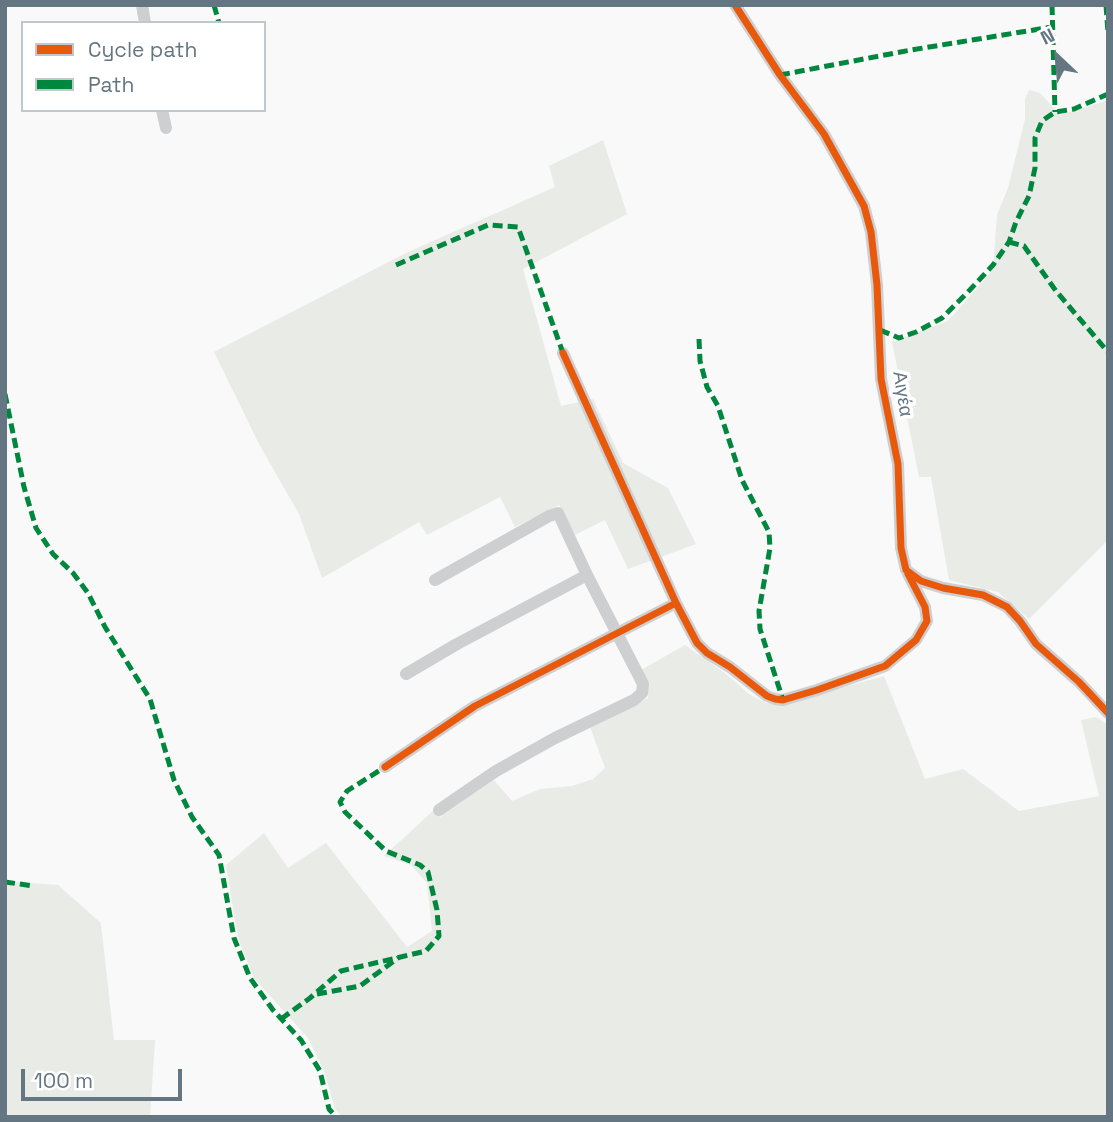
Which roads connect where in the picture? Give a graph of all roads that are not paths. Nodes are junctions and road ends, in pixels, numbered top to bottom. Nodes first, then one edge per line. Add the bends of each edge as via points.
1 (735, 5) edge
2 (162, 112) edge
3 (166, 128) dead end
4 (563, 353) dead end
5 (906, 570) junction
6 (587, 575) junction
7 (435, 580) dead end
8 (676, 603) junction
9 (615, 633) junction
10 (406, 674) dead end
11 (1108, 713) edge
12 (384, 767) dead end
13 (439, 810) dead end

1 - 5 street, Αιγέα via 824,134 864,206 877,285 881,379 898,464
2 - 3 street
4 - 8 street
5 - 8 street, Αιγέα via 927,621 916,640 885,666 783,700 767,696 707,653
5 - 11 street via 921,581 983,595 1007,607 1036,644
6 - 7 street via 558,513
6 - 9 street
6 - 10 street
8 - 9 street
9 - 12 street via 475,706
9 - 13 street via 643,684 642,693 496,771

